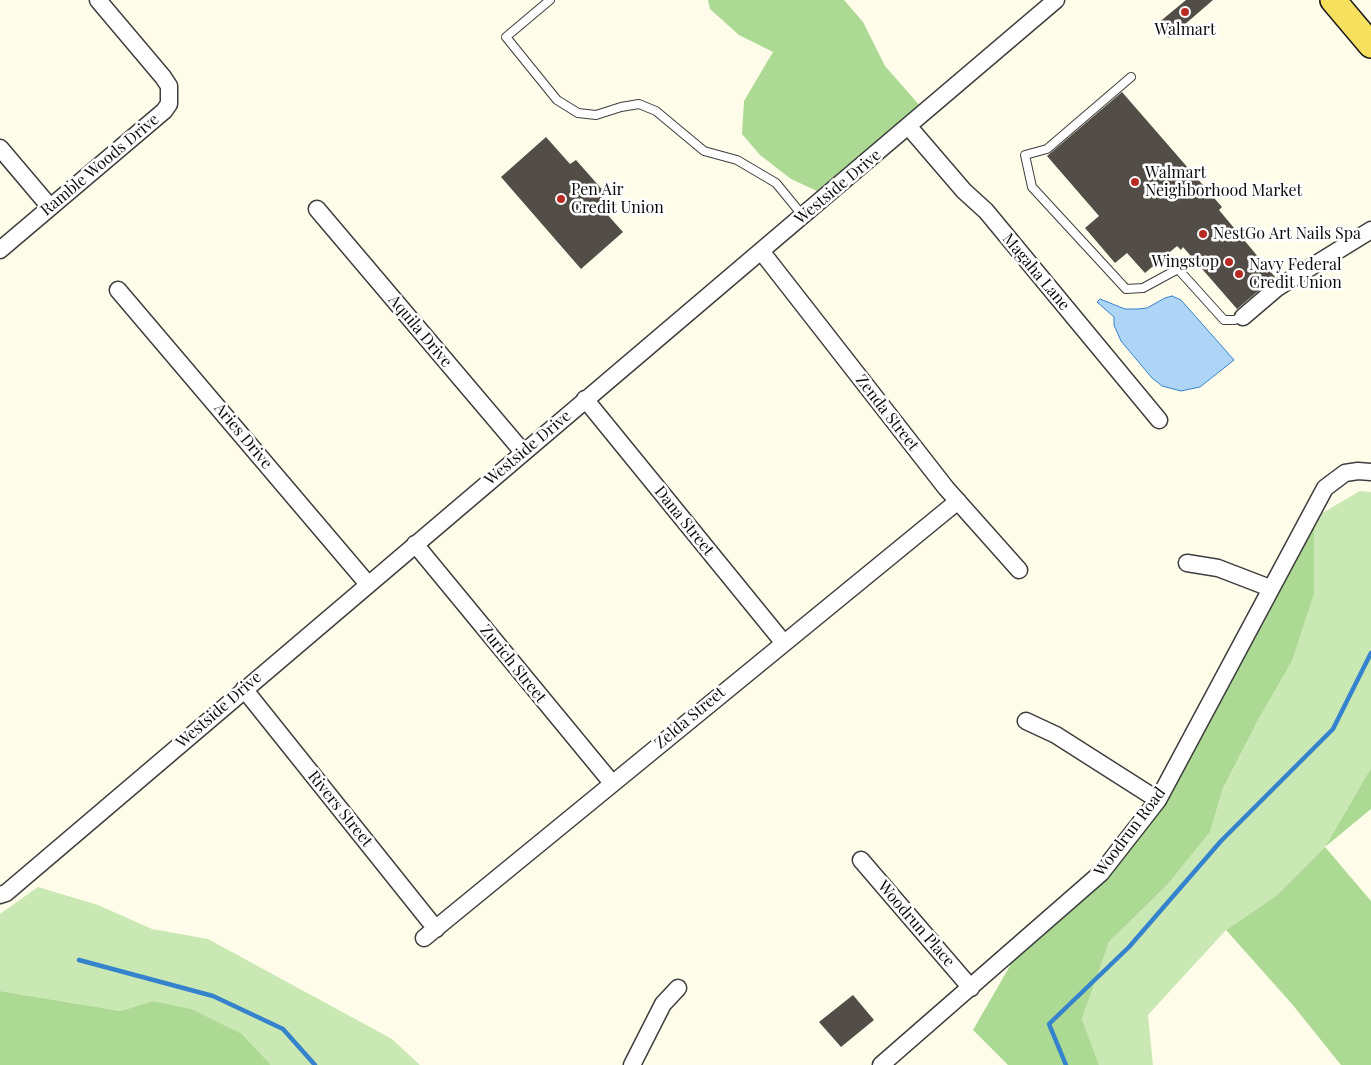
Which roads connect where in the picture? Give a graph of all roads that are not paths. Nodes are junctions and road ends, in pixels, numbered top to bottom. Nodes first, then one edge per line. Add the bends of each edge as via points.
1 (98, 0) edge
2 (550, 0) edge
3 (1056, 0) edge
4 (1333, 0) edge
5 (1345, 0) edge
6 (1369, 42) edge
7 (1131, 78) dead end
8 (909, 127) junction
9 (0, 148) edge
10 (50, 207) junction
11 (317, 209) dead end
12 (803, 216) junction
13 (1371, 230) edge
14 (0, 250) edge
15 (761, 251) junction
16 (118, 290) dead end
17 (1243, 317) joint
18 (586, 399) junction
19 (1159, 420) dead end
20 (523, 452) junction
21 (1371, 472) edge
22 (958, 500) junction
23 (415, 544) junction
24 (1187, 563) dead end
25 (1019, 570) dead end
26 (368, 583) junction
27 (1270, 588) junction
28 (783, 642) junction
29 (244, 689) junction
30 (1026, 720) dead end
31 (612, 783) junction
32 (1158, 800) junction
33 (860, 860) dead end
34 (0, 895) edge
35 (430, 933) joint
36 (678, 988) dead end
37 (971, 988) junction
38 (632, 1065) edge
39 (881, 1065) edge

1 - 10 street, Ramble Woods Drive via 163,77 169,86 168,104 164,111
2 - 12 lane via 506,38 557,100 578,113 596,115 639,104 656,111 704,151 737,160 776,183
3 - 8 street, Westside Drive
4 - 6 main road
5 - 6 main road
7 - 17 lane via 1047,148 1025,155 1032,187 1126,289 1143,288 1178,269 1224,320
8 - 12 street, Westside Drive
8 - 19 street, Magaha Lane via 964,191 986,211
9 - 10 street
10 - 14 street, Ramble Woods Drive
11 - 20 street, Aquila Drive
12 - 15 street, Westside Drive
13 - 17 street via 1277,288
15 - 18 street, Westside Drive
15 - 22 street, Zenda Street
16 - 26 street, Aries Drive
18 - 20 street, Westside Drive
18 - 28 street, Dana Street
20 - 23 street, Westside Drive
21 - 27 street, Woodrun Road via 1346,474 1325,488
22 - 25 street, Zenda Street
22 - 28 street, Zelda Street
23 - 26 street, Westside Drive
23 - 31 street, Zurich Street
24 - 27 street via 1218,568
26 - 29 street, Westside Drive
27 - 32 street, Woodrun Road
28 - 31 street, Zelda Street
29 - 34 street, Westside Drive
29 - 35 street, Rivers Street
30 - 32 street via 1056,735
31 - 35 street, Zelda Street
32 - 37 street, Woodrun Road via 1100,873
33 - 37 street, Woodrun Place
36 - 38 street via 663,1004
37 - 39 street, Woodrun Road

